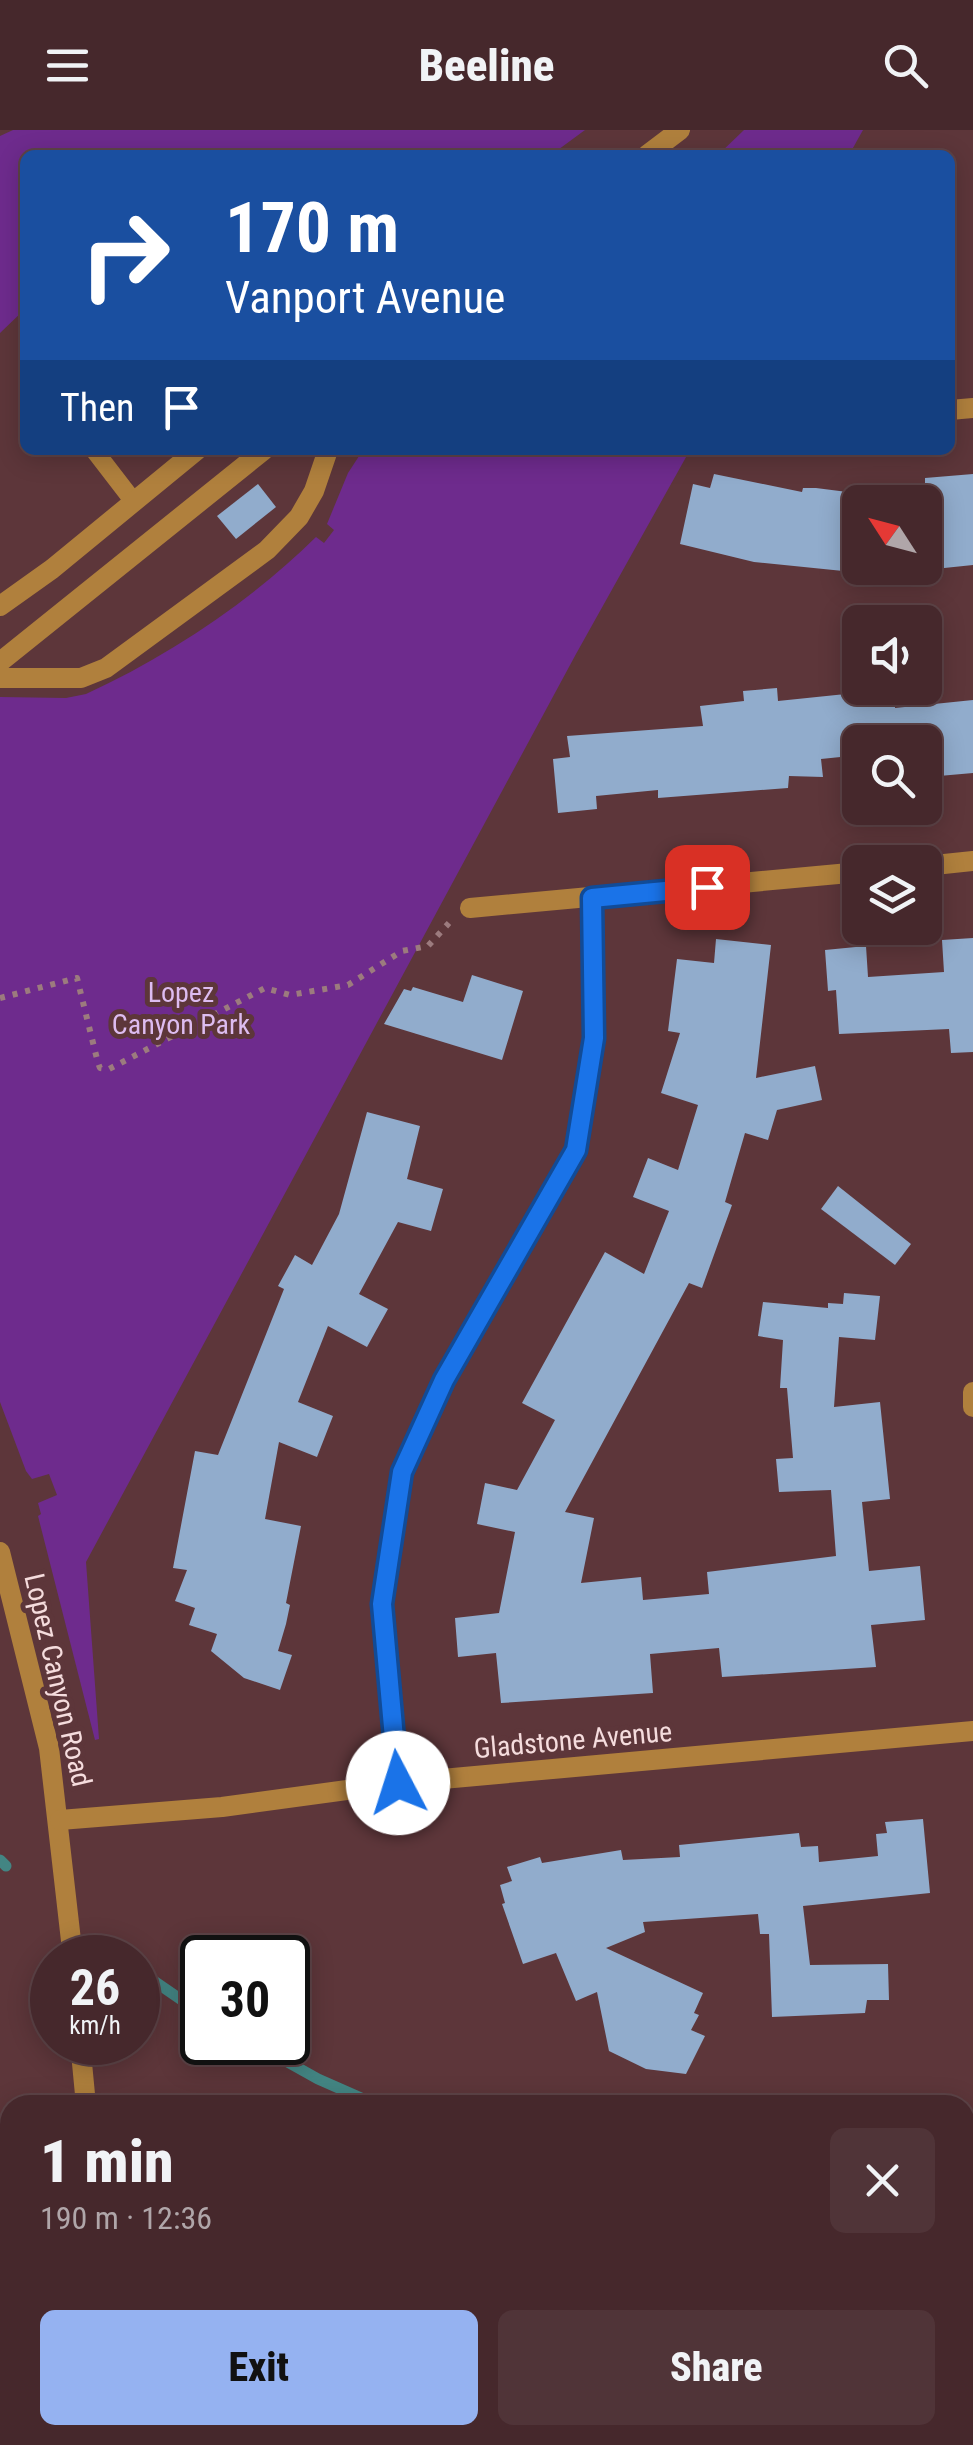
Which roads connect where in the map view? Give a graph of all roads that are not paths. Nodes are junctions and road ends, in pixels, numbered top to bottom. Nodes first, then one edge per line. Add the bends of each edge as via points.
1 (680, 130) edge
2 (654, 150) edge
3 (98, 455) edge
4 (191, 455) edge
5 (258, 455) edge
6 (326, 455) edge
7 (134, 502) junction
8 (0, 606) edge
9 (0, 662) edge
10 (0, 678) edge
11 (973, 862) edge
12 (942, 865) edge
13 (842, 874) edge
14 (592, 898) junction
15 (470, 908) road end
16 (973, 1392) edge
17 (973, 1407) edge
18 (0, 1552) edge
19 (973, 1731) edge
20 (398, 1783) junction
21 (60, 1820) junction
22 (70, 1935) edge
23 (82, 2065) edge
24 (85, 2095) edge

1 - 2 street
3 - 7 lane
4 - 7 street
5 - 9 street
6 - 10 street via 299,517 267,550 106,668 81,678
7 - 8 street
11 - 12 street
13 - 14 street
14 - 15 street
14 - 20 street via 594,1038 576,1150 444,1380 402,1472 382,1604
16 - 17 street
18 - 21 street, Lopez Canyon Road
19 - 20 street, Gladstone Avenue
20 - 21 street, Gladstone Avenue via 222,1808
21 - 22 street, Lopez Canyon Road
23 - 24 street

